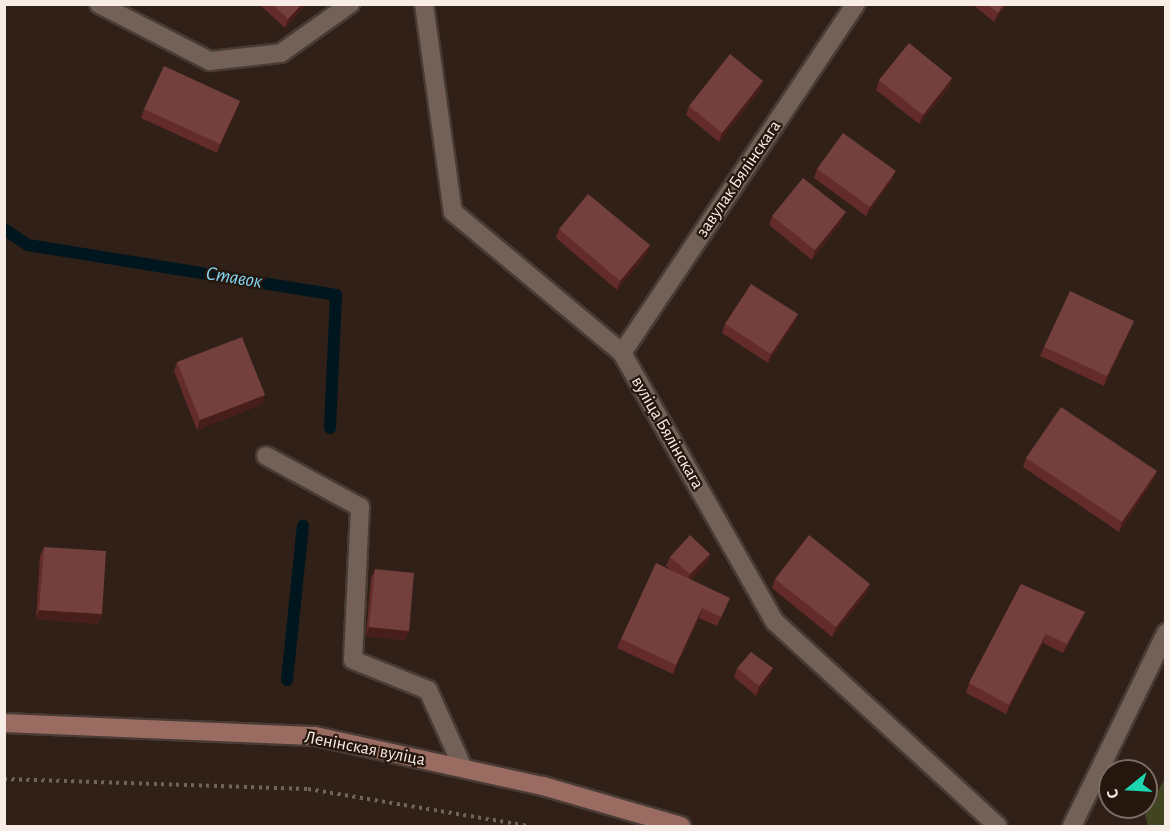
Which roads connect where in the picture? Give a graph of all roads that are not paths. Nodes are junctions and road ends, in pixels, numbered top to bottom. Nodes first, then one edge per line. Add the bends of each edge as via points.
1 (99, 4) edge
2 (350, 4) edge
3 (424, 4) edge
4 (856, 4) edge
5 (621, 353) junction
6 (266, 456) dead end
7 (1166, 633) edge
8 (4, 723) edge
9 (463, 768) junction
10 (681, 826) edge
11 (998, 826) edge
12 (1072, 826) edge

1 - 2 street via 210,61 281,53
3 - 5 street, вуліца Бялінскага via 453,212
4 - 5 street, завулак Бялінскага
5 - 11 street, вуліца Бялінскага via 775,622
6 - 9 street via 360,507 353,660 428,690
7 - 12 street
8 - 9 main road, Ленінская вуліца via 315,736
9 - 10 main road, Ленінская вуліца via 543,786

